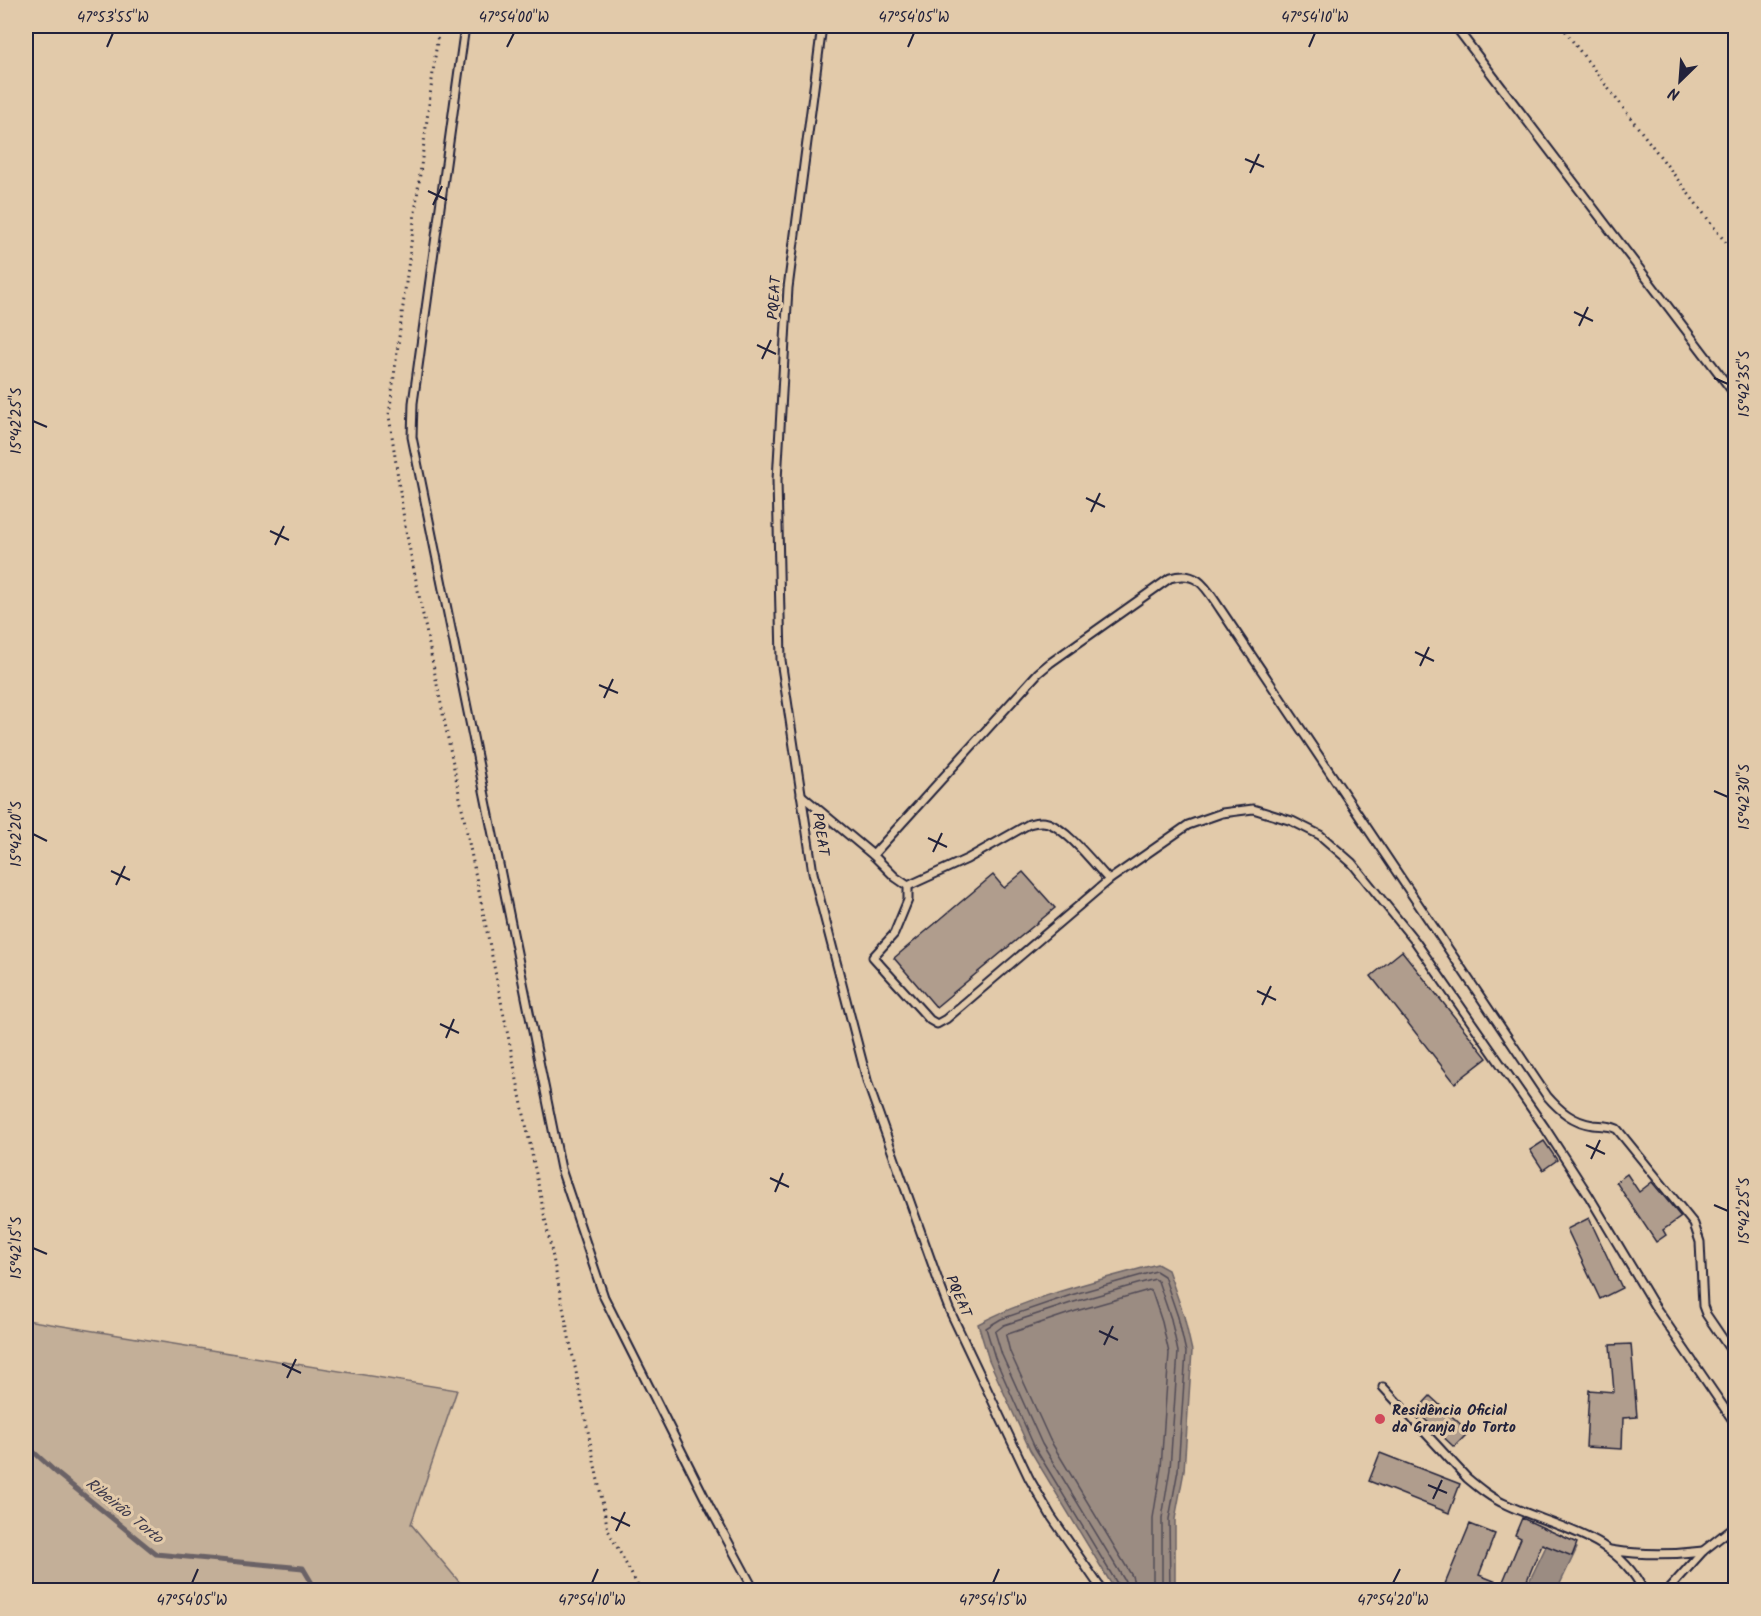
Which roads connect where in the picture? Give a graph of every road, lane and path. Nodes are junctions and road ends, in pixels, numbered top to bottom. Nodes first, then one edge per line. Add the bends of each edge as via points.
1 (465, 26) edge
2 (822, 26) edge
3 (1455, 26) edge
4 (1562, 26) edge
5 (1736, 256) edge
6 (1736, 396) edge
7 (801, 795) junction
8 (873, 855) junction
9 (1109, 880) junction
10 (908, 885) junction
11 (1736, 1358) edge
12 (1383, 1387) dead end
13 (1736, 1425) edge
14 (1736, 1525) edge
15 (1609, 1550) junction
16 (1703, 1551) junction
17 (754, 1590) edge
18 (1102, 1590) edge
19 (1643, 1590) edge
20 (1668, 1590) edge

1 - 17 lane via 413,403 412,437 561,1169 604,1297
2 - 7 lane, PQEAT via 788,288 777,480 781,660
3 - 6 lane
4 - 5 path
7 - 8 lane
7 - 18 lane, PQEAT via 813,873 868,1084 939,1283 1029,1478
8 - 10 lane
8 - 11 lane via 1038,673 1170,578 1185,575 1200,580 1547,1096 1569,1117 1617,1129 1694,1224 1700,1242 1706,1314
9 - 10 lane via 1066,834 1040,821
9 - 10 lane via 937,1024 873,957 894,934 908,900
9 - 13 lane via 1188,825 1222,813 1253,810 1292,821 1320,835 1352,863 1415,941 1545,1128 1654,1305
12 - 15 lane via 1481,1490 1506,1505 1577,1531
14 - 16 lane
15 - 16 lane via 1658,1555
15 - 19 lane via 1631,1570
16 - 20 lane

